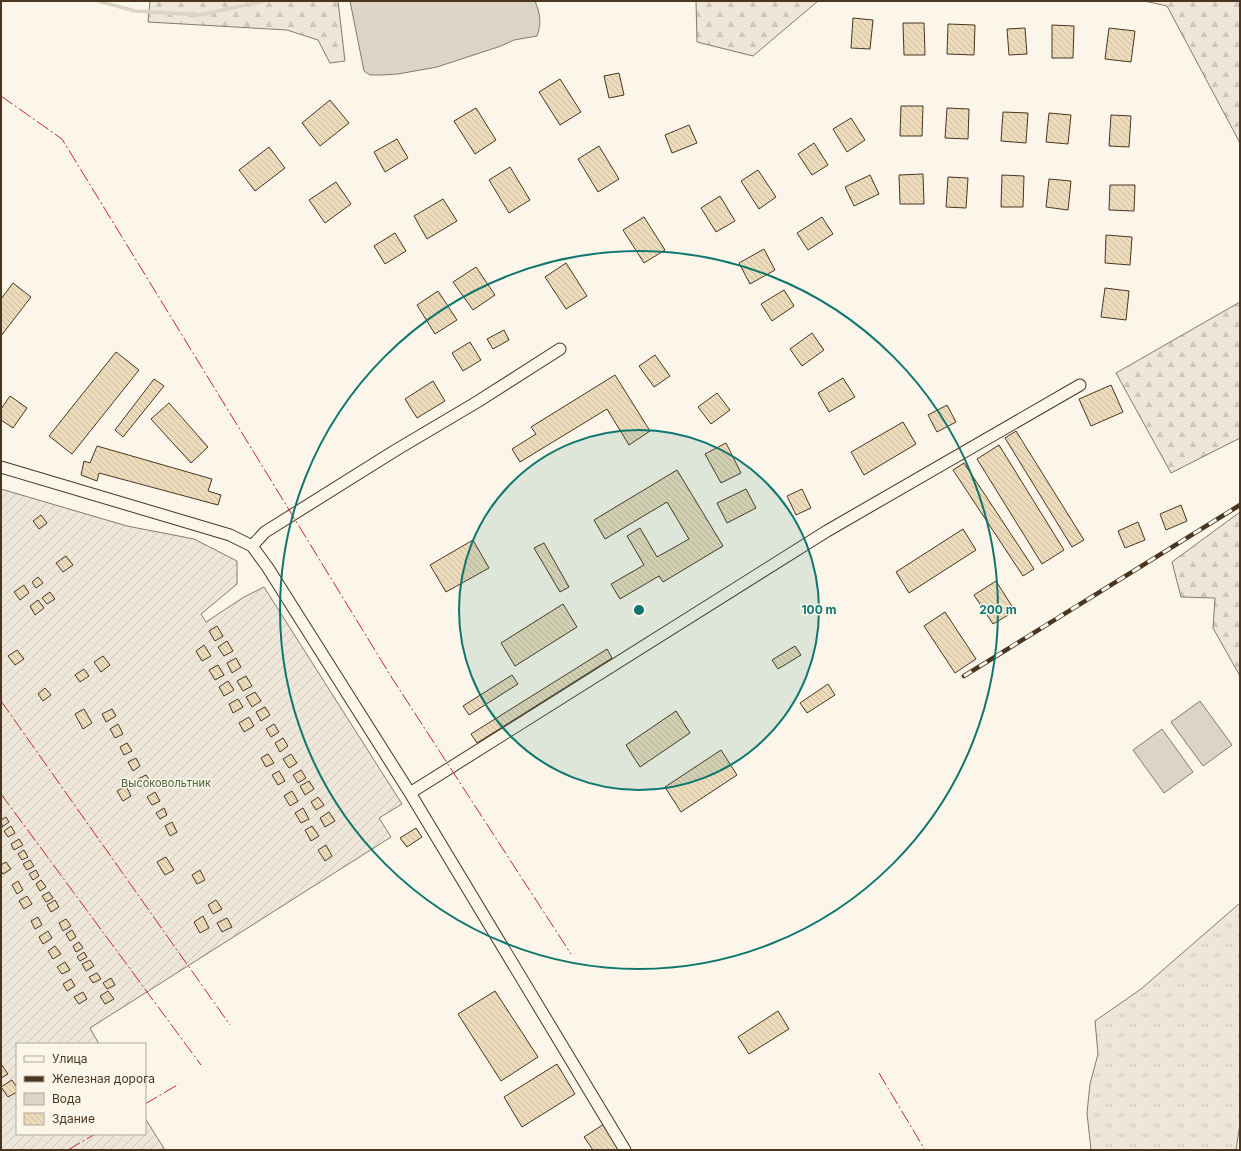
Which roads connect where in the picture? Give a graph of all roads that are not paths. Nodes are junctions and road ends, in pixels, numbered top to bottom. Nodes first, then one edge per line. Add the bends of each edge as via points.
1 (560, 349) dead end
2 (1080, 385) dead end
3 (1, 467) edge
4 (252, 546) junction
5 (410, 793) junction
6 (625, 1150) edge

1 - 4 street via 265,532
2 - 5 street via 827,531
3 - 4 street via 230,535
4 - 5 street
5 - 6 street

